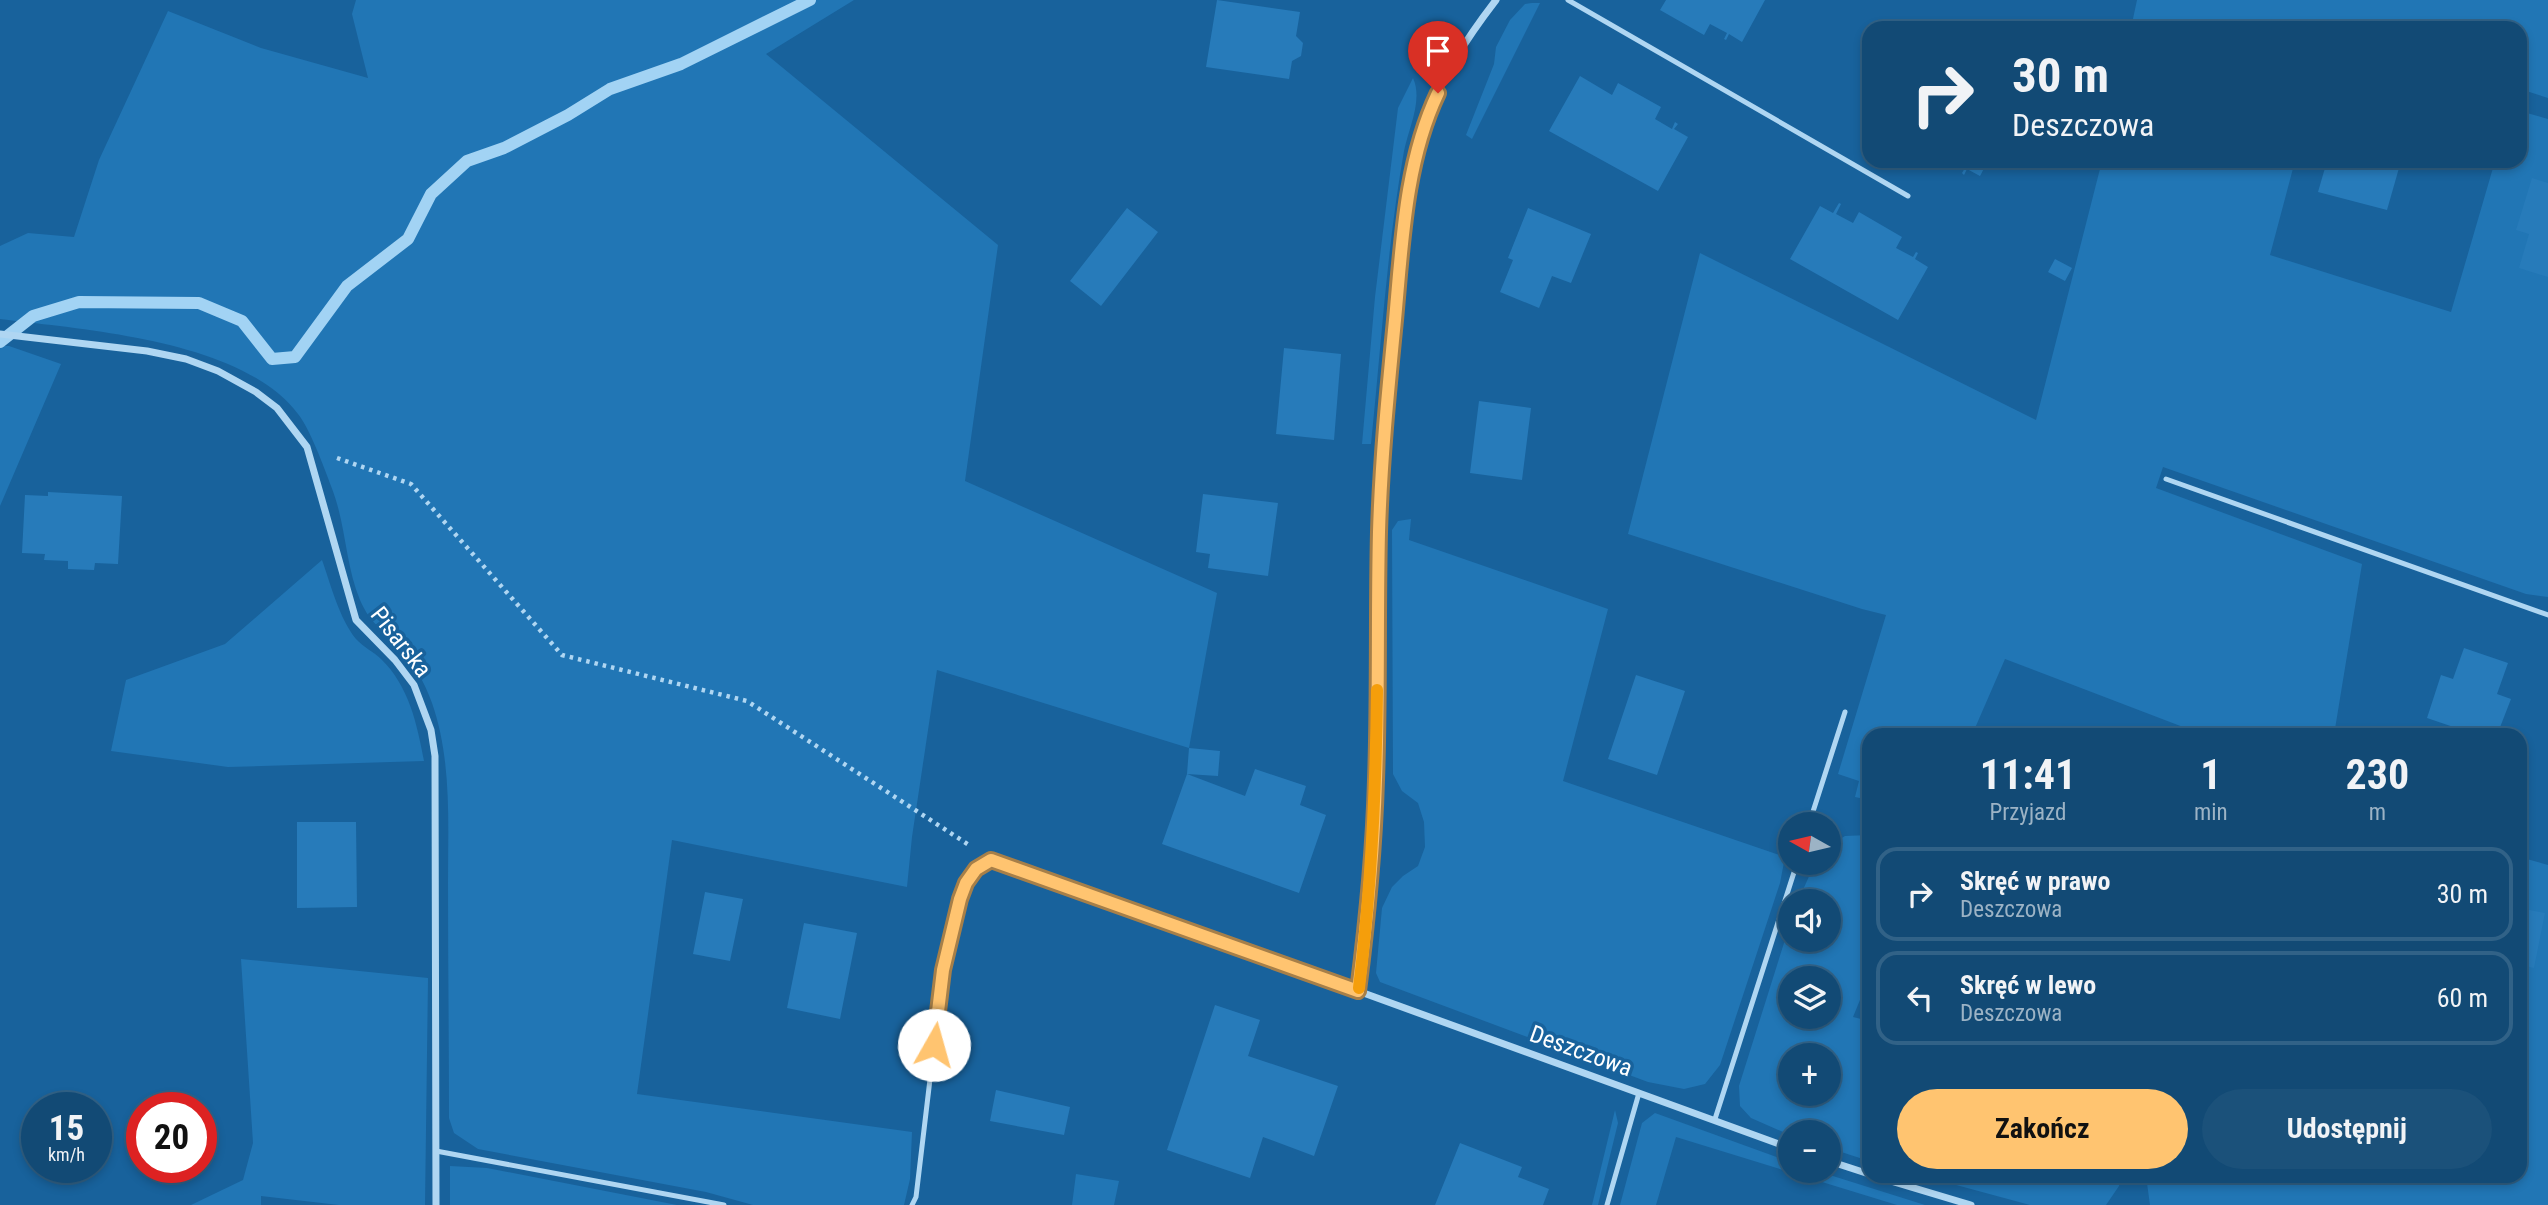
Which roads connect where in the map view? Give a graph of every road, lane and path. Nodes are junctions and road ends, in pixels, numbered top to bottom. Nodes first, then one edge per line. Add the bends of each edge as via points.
1 (1496, 0) edge
2 (1568, 0) edge
3 (1908, 196) dead end
4 (0, 334) edge
5 (307, 447) junction
6 (2166, 479) dead end
7 (2548, 615) edge
8 (1845, 712) dead end
9 (1813, 812) edge
10 (991, 860) junction
11 (1793, 875) edge
12 (1358, 991) junction
13 (1639, 1093) junction
14 (1715, 1119) junction
15 (1778, 1143) edge
16 (436, 1151) junction
17 (1841, 1165) edge
18 (1862, 1172) edge
19 (1898, 1183) edge
20 (436, 1205) edge
21 (724, 1205) edge
22 (912, 1205) edge
23 (1607, 1205) edge
24 (1971, 1205) edge

1 - 12 street via 1447,72 1428,114 1407,210 1385,421 1376,781 1369,904
2 - 3 lane
4 - 5 street, Pisarska via 186,359 256,392 277,408
5 - 10 path via 411,484 562,655 747,701
5 - 16 street, Pisarska via 356,620 414,685 431,730 435,756
6 - 7 lane
8 - 9 lane
10 - 12 lane, Deszczowa
10 - 22 lane via 976,869 966,883 943,970
11 - 14 lane
12 - 13 street, Deszczowa
13 - 14 street, Deszczowa
13 - 23 lane
14 - 15 street, Deszczowa
16 - 20 street, Pisarska
16 - 21 lane
17 - 18 street
19 - 24 street

